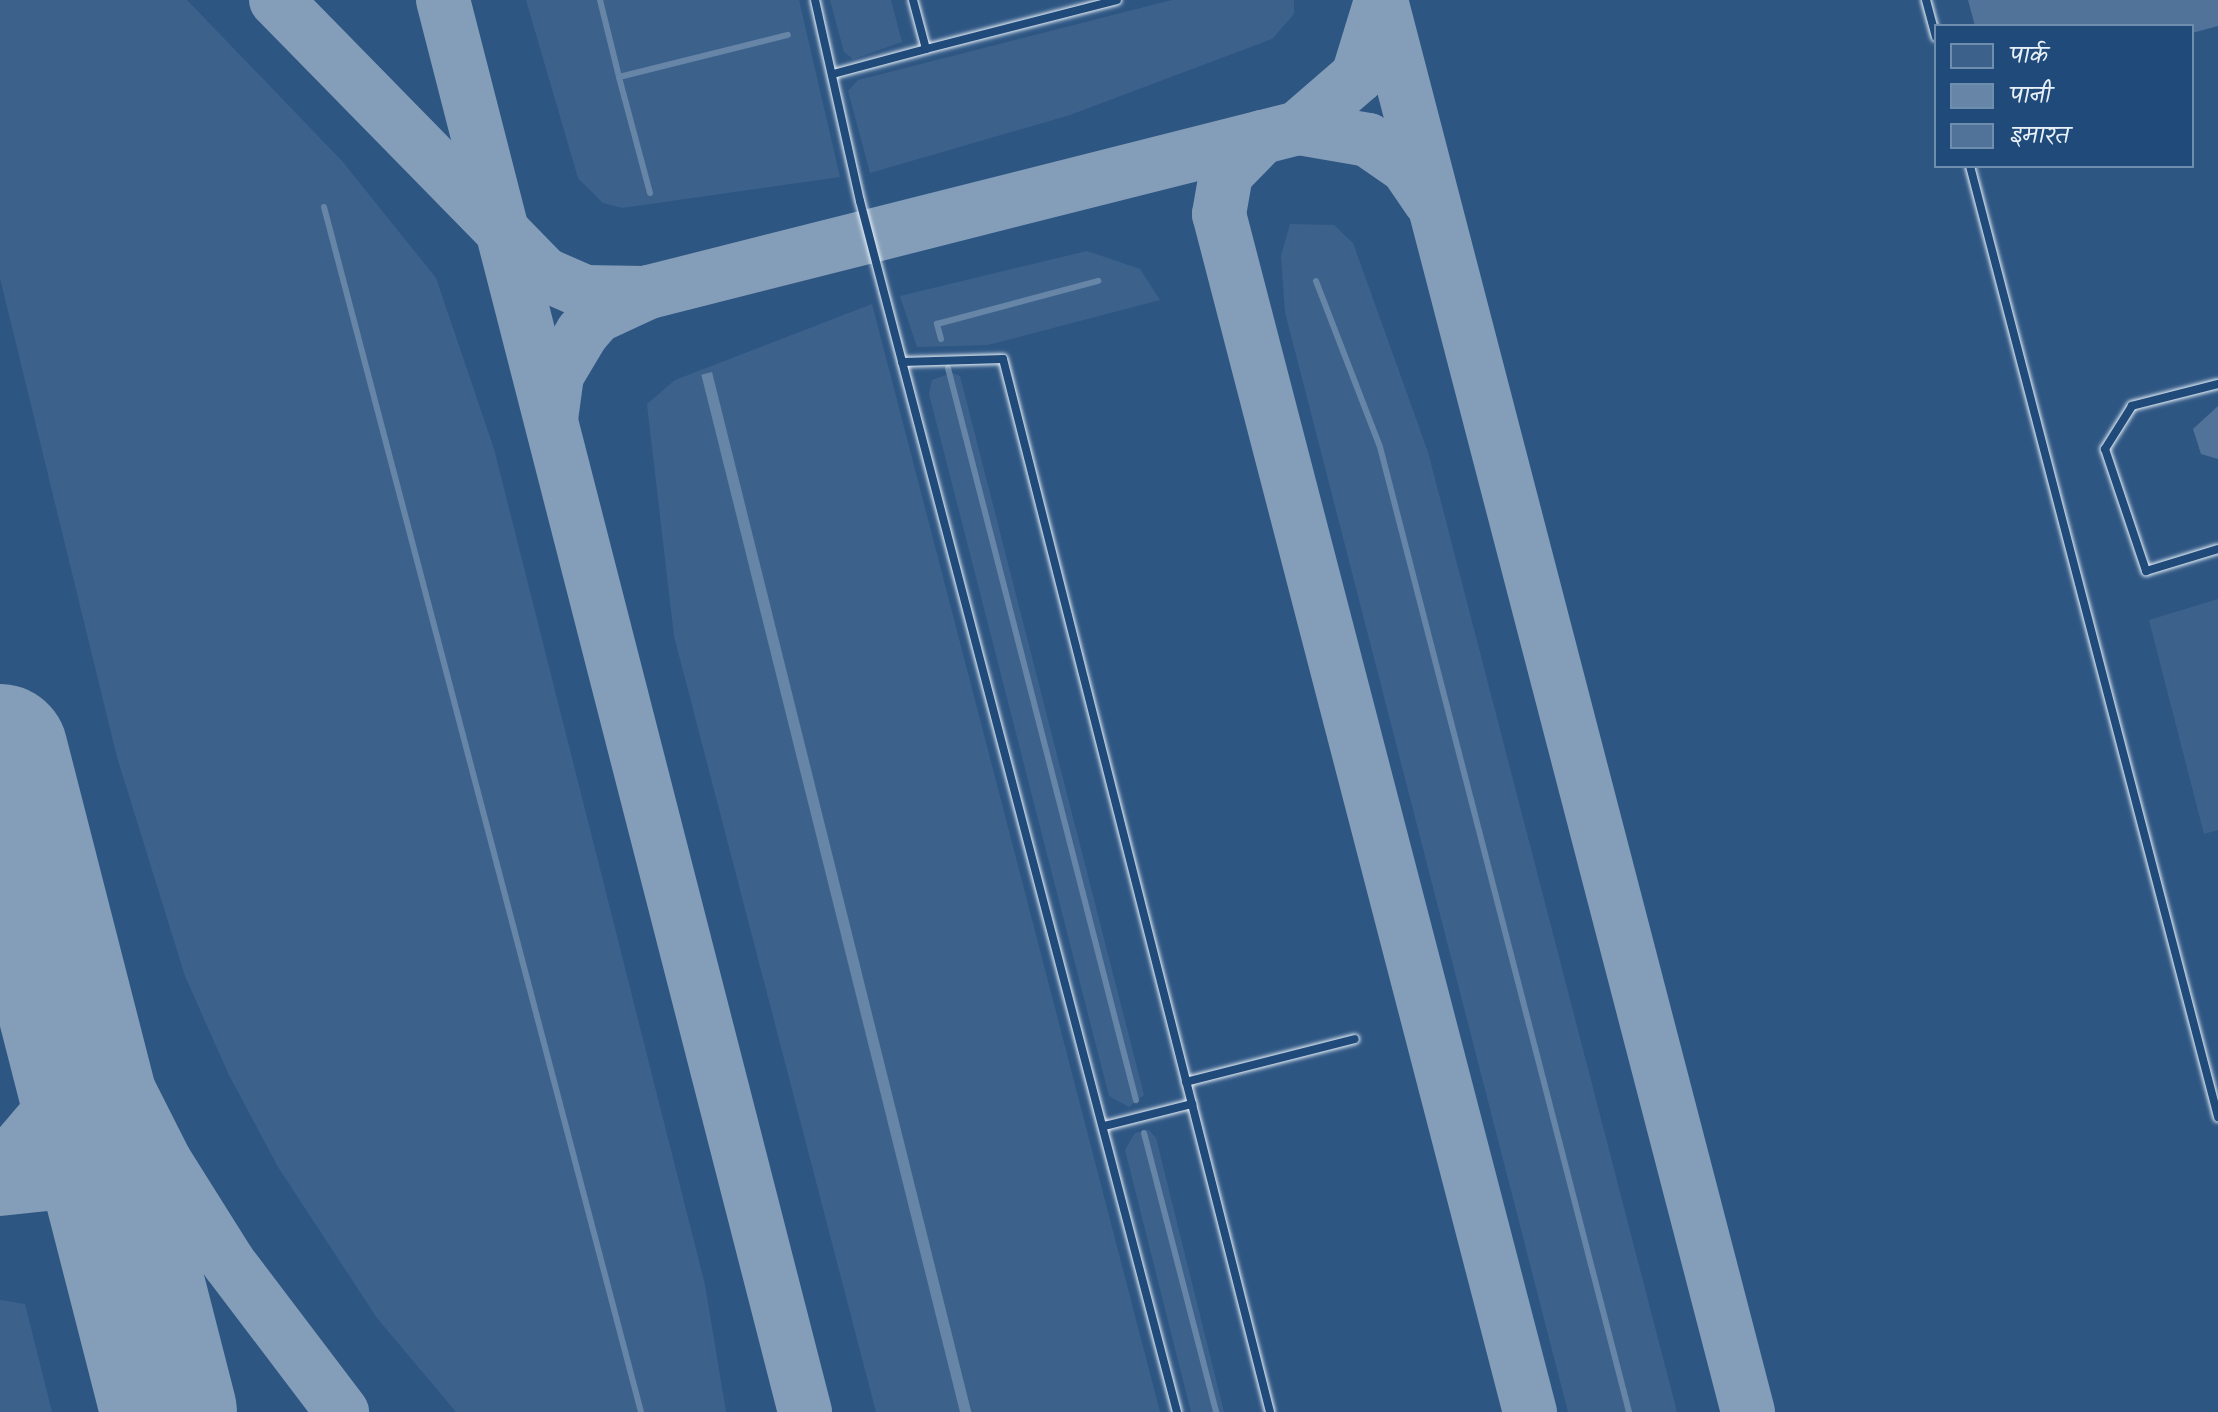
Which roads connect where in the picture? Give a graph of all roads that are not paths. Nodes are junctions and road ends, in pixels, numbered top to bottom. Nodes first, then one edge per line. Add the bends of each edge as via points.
1 (815, 0) edge
2 (913, 0) edge
3 (1117, 0) edge
4 (1926, 0) edge
5 (1934, 30) edge
6 (926, 49) junction
7 (833, 74) junction
8 (1971, 168) edge
9 (902, 362) junction
10 (2218, 384) edge
11 (2218, 549) edge
12 (1355, 1039) dead end
13 (1186, 1082) junction
14 (1192, 1104) junction
15 (2218, 1117) edge
16 (1104, 1126) junction
17 (1177, 1412) edge
18 (1270, 1412) edge

1 - 7 lane
2 - 6 lane
3 - 6 lane
4 - 5 lane
6 - 7 lane
7 - 9 lane
8 - 15 lane
9 - 13 lane via 1003,359
9 - 16 lane
10 - 11 lane via 2132,406 2105,449 2146,571
12 - 13 lane
13 - 14 lane
14 - 16 lane
14 - 18 lane
16 - 17 lane

